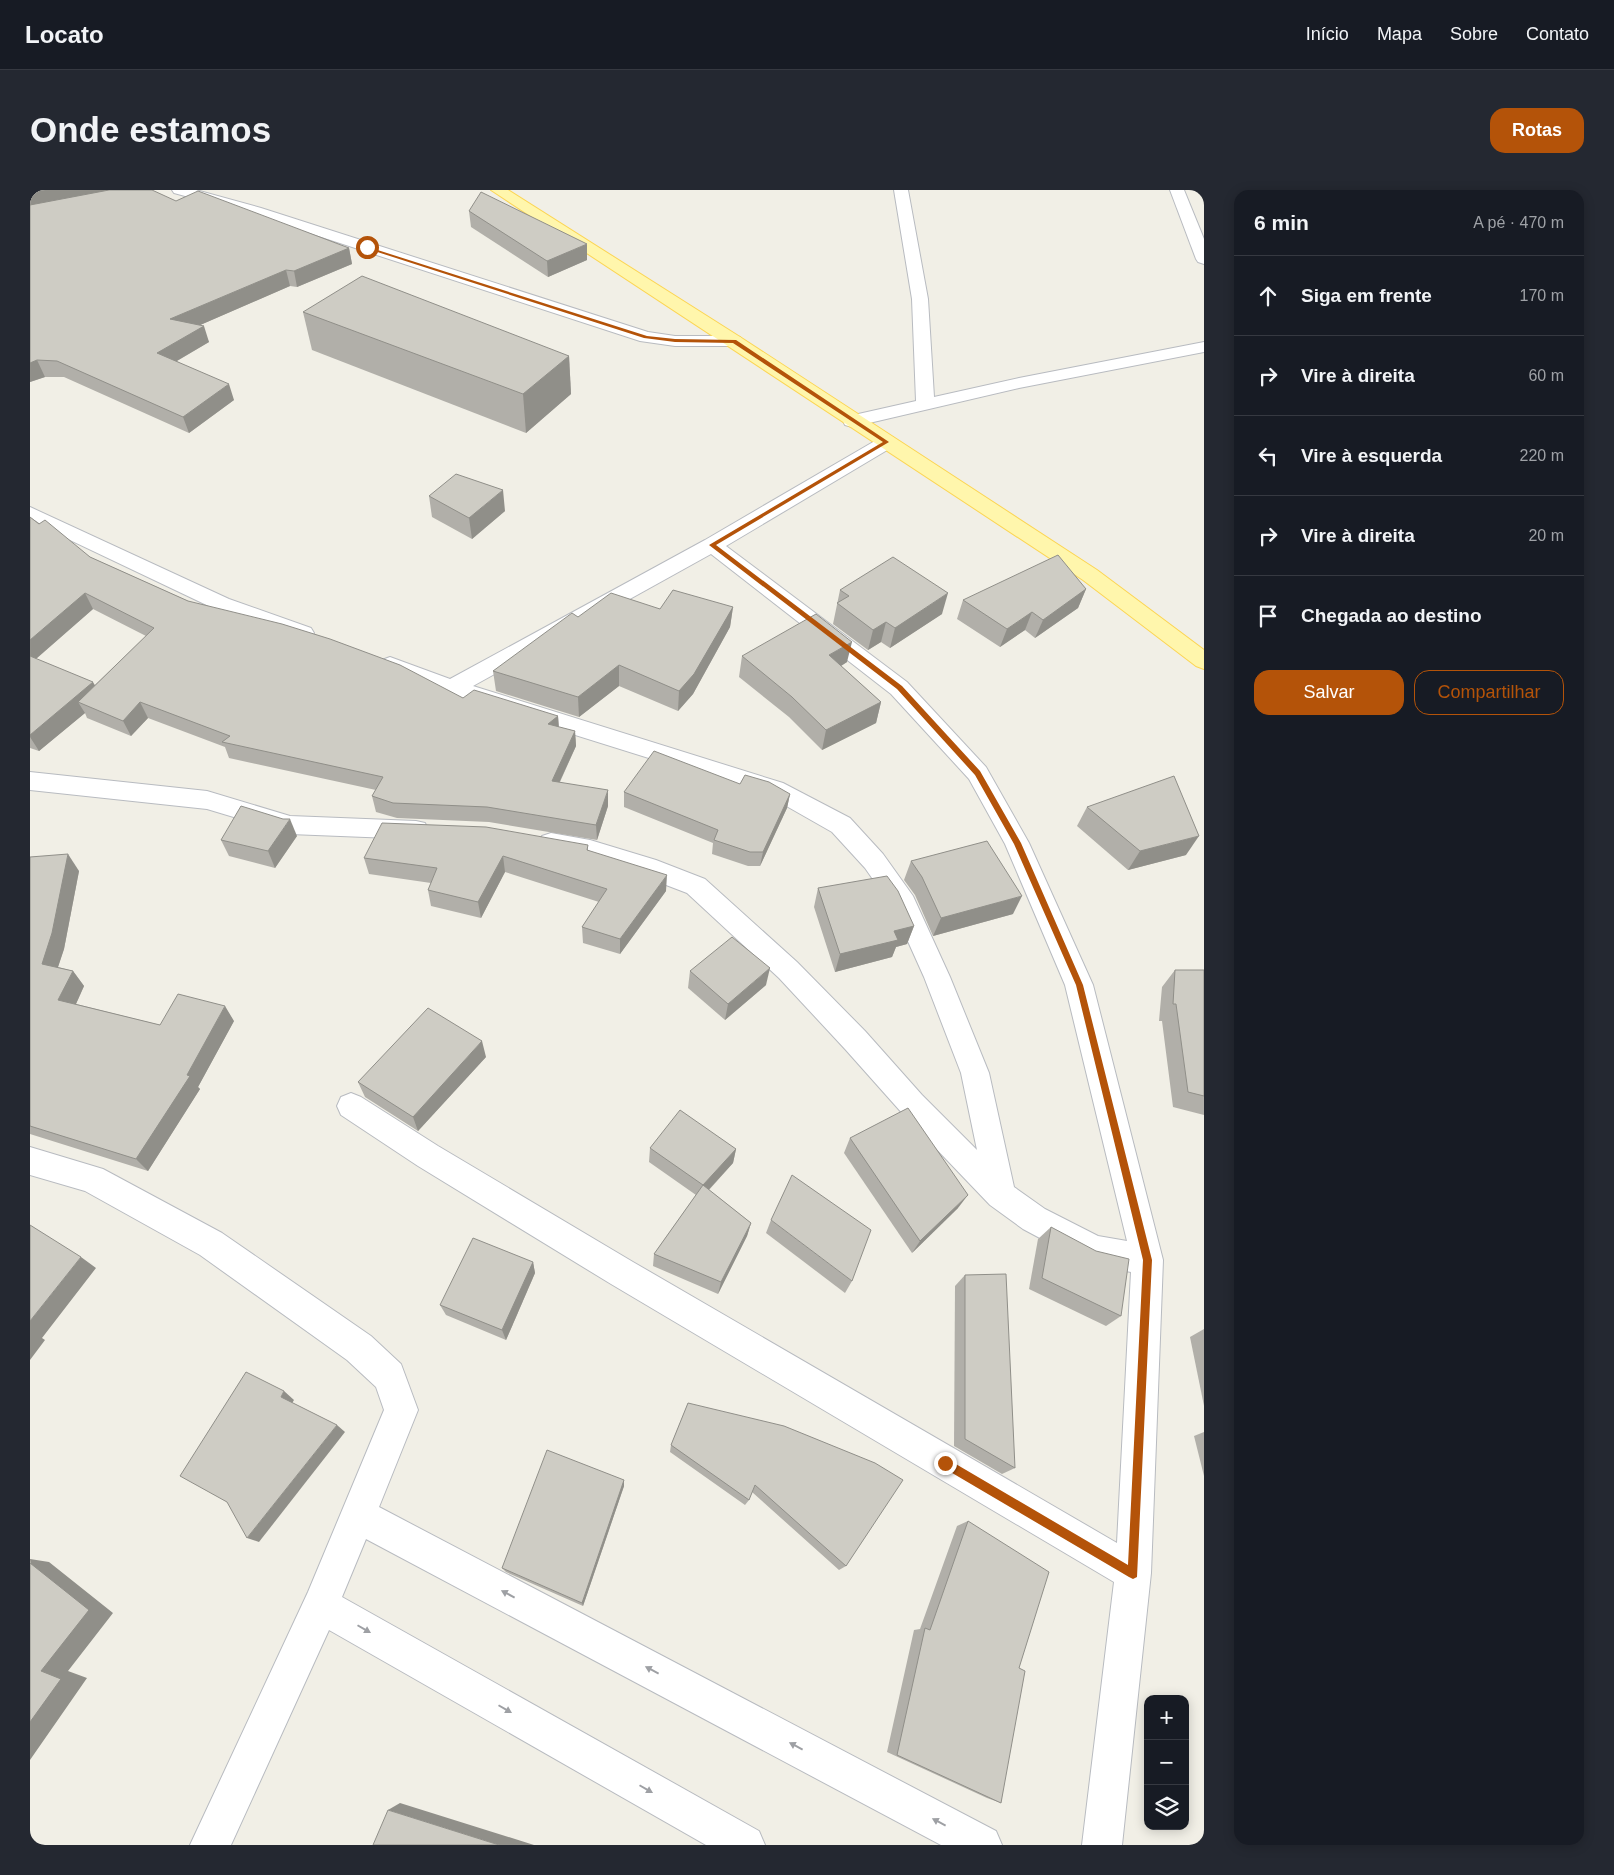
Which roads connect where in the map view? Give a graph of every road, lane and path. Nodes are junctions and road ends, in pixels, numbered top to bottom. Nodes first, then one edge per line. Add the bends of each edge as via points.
1 (179, 190) edge
2 (498, 190) edge
3 (901, 190) edge
4 (1177, 190) edge
5 (1204, 259) edge
6 (734, 342) junction
7 (1204, 347) edge
8 (925, 403) junction
9 (852, 421) junction
10 (887, 442) junction
11 (30, 513) edge
12 (712, 545) junction
13 (321, 640) edge
14 (368, 657) edge
15 (1204, 661) edge
16 (452, 688) junction
17 (30, 781) edge
18 (442, 831) edge
19 (526, 839) edge
20 (351, 1106) dead end
21 (30, 1161) edge
22 (1002, 1195) junction
23 (1147, 1260) junction
24 (358, 1514) junction
25 (1133, 1573) junction
26 (321, 1605) junction
27 (210, 1845) edge
28 (745, 1845) edge
29 (982, 1845) edge
30 (1102, 1845) edge

1 - 6 street via 256,211 646,337
2 - 6 main road
3 - 8 street via 920,299
4 - 5 street
6 - 9 main road
7 - 8 street
8 - 9 street
9 - 10 main road
10 - 12 street
10 - 15 main road via 1090,575
11 - 13 street via 222,604
12 - 16 street
12 - 23 street via 899,688 978,773 1017,843 1080,985
14 - 16 street
16 - 22 street via 775,788 841,825 874,861 904,903 937,977 976,1073
17 - 18 street via 207,800 290,825
19 - 22 street via 590,850 696,886 788,970
20 - 25 street via 622,1273
21 - 24 street via 92,1179 212,1244 359,1348 389,1376 401,1410
22 - 23 street via 1034,1219 1094,1250
23 - 25 street
24 - 26 street
29 -> 24 street
25 - 30 street
26 - 27 street
26 -> 28 street

